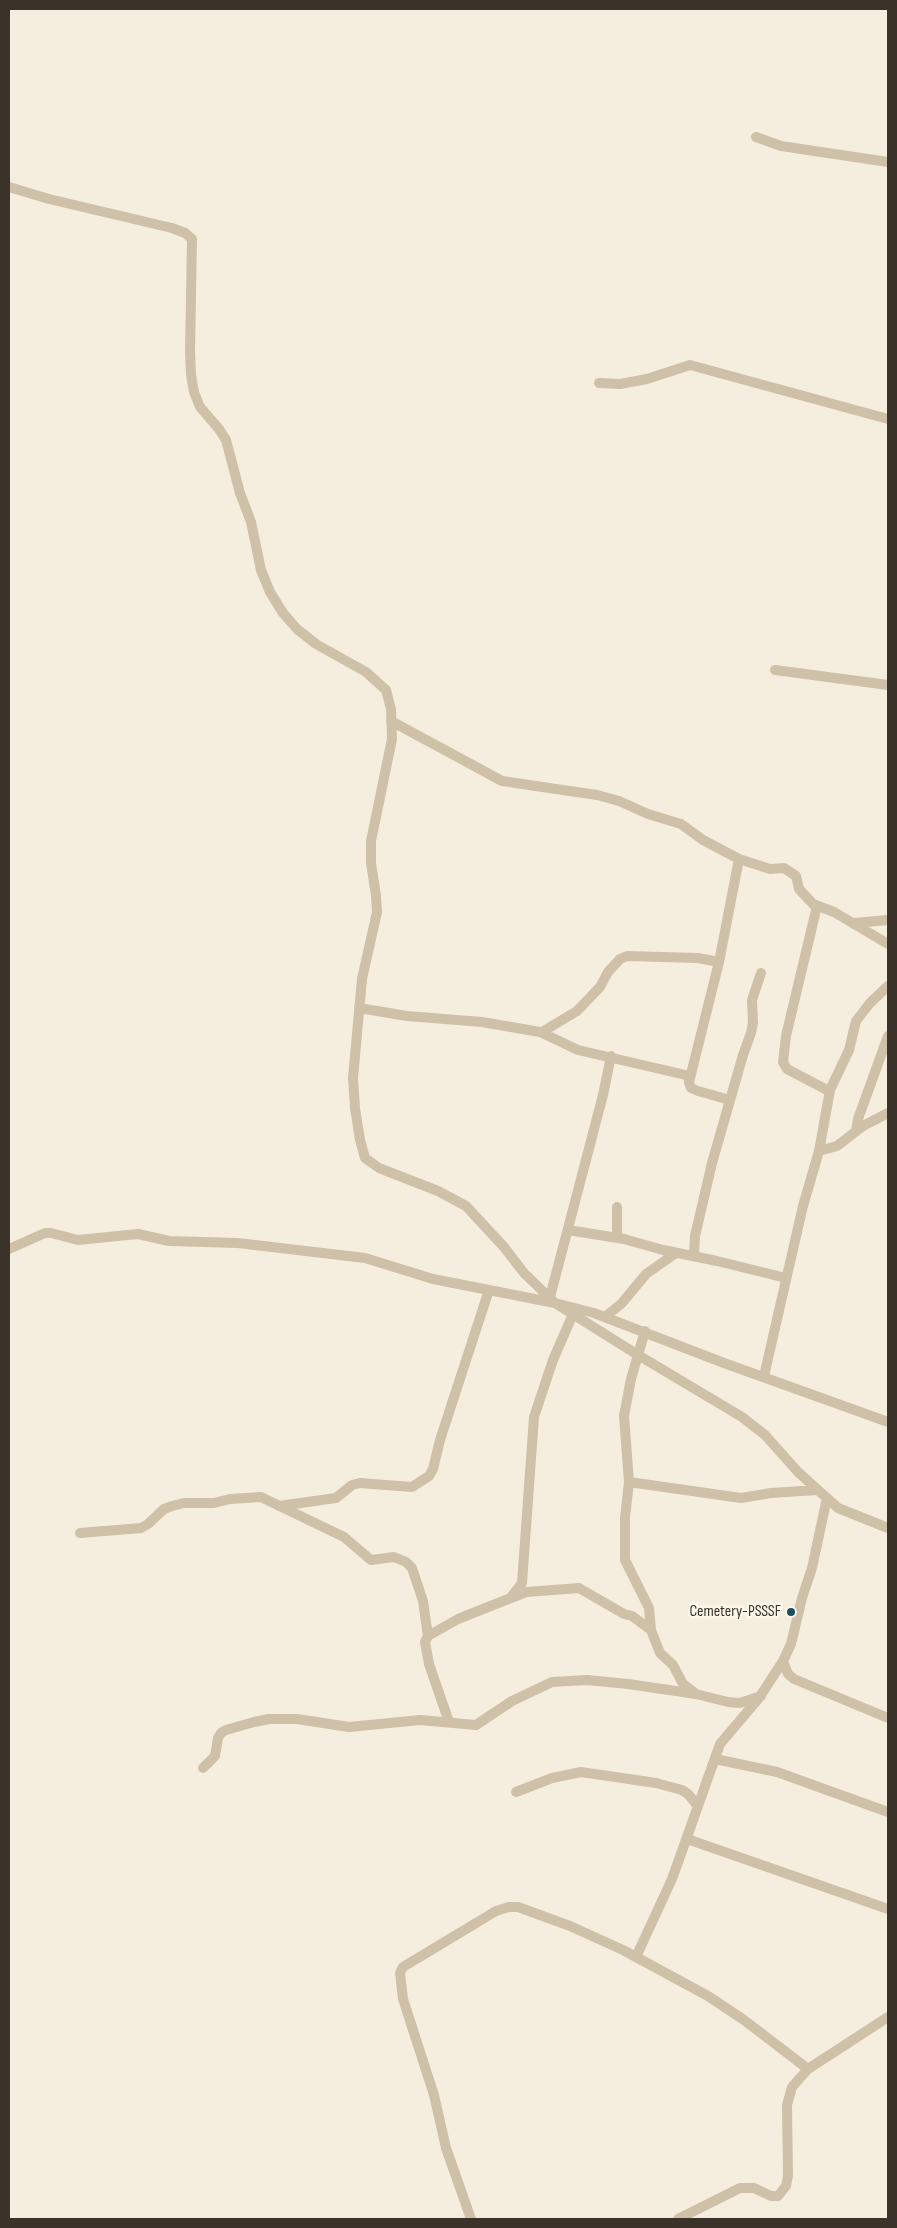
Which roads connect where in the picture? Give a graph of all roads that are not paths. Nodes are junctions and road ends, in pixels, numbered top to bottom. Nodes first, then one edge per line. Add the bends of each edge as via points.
1 (756, 137) dead end
2 (888, 162) edge
3 (9, 187) edge
4 (599, 382) dead end
5 (888, 419) edge
6 (776, 670) dead end
7 (888, 685) edge
8 (391, 722) junction
9 (739, 859) junction
10 (817, 906) junction
11 (888, 920) edge
12 (854, 923) junction
13 (888, 944) edge
14 (718, 962) junction
15 (761, 973) dead end
16 (888, 986) edge
17 (359, 1008) junction
18 (542, 1032) junction
19 (888, 1036) edge
20 (611, 1056) junction
21 (690, 1076) junction
22 (829, 1091) junction
23 (730, 1100) junction
24 (888, 1113) edge
25 (856, 1131) junction
26 (819, 1151) junction
27 (617, 1207) dead end
28 (568, 1230) junction
29 (617, 1238) junction
30 (9, 1249) edge
31 (676, 1253) junction
32 (694, 1256) junction
33 (786, 1278) junction
34 (488, 1290) junction
35 (553, 1300) junction
36 (573, 1314) junction
37 (605, 1317) junction
38 (645, 1331) junction
39 (638, 1356) junction
40 (764, 1376) junction
41 (888, 1422) edge
42 (629, 1482) junction
43 (818, 1490) junction
44 (828, 1498) junction
45 (278, 1506) junction
46 (888, 1528) edge
47 (80, 1533) dead end
48 (511, 1597) junction
49 (651, 1630) junction
50 (428, 1636) junction
51 (783, 1660) junction
52 (696, 1694) junction
53 (761, 1696) junction
54 (888, 1718) edge
55 (448, 1722) junction
56 (715, 1759) junction
57 (203, 1768) dead end
58 (516, 1792) dead end
59 (697, 1805) junction
60 (888, 1812) edge
61 (687, 1837) junction
62 (888, 1909) edge
63 (636, 1957) junction
64 (888, 2017) edge
65 (808, 2069) junction
66 (471, 2219) edge
67 (678, 2219) edge

1 - 2 street via 781,146
3 - 8 street via 163,226 192,239 192,384 200,407 226,440 240,493 252,522 261,570 270,592 283,613 310,639 378,681 386,690
4 - 5 street via 620,384 647,379 690,364
6 - 7 street
8 - 9 street via 502,781 619,801 681,824
8 - 17 street via 392,739 370,852 376,912
9 - 10 street via 770,869 784,868 795,875 799,889
9 - 14 street
10 - 12 street
10 - 22 street via 786,1036 783,1062 787,1068
11 - 12 street
12 - 13 street
14 - 18 street via 698,958 627,956 608,972 600,987 577,1011
14 - 21 street
15 - 23 street via 752,1000 751,1034
16 - 22 street via 856,1021 850,1050
17 - 18 street
17 - 35 street via 353,1078 365,1158 379,1168 438,1191 466,1206 524,1273
18 - 20 street via 578,1050
19 - 25 street
20 - 21 street
20 - 28 street
21 - 23 street via 692,1088
22 - 26 street
23 - 32 street via 695,1236
24 - 25 street
25 - 26 street via 836,1146
26 - 33 street
27 - 29 street
28 - 29 street
28 - 35 street
29 - 31 street
30 - 34 street via 44,1233 78,1240 138,1234 169,1241 238,1243 365,1258 433,1279
31 - 32 street
31 - 37 street via 646,1274 622,1303
32 - 33 street
33 - 40 street
34 - 35 street
34 - 45 street via 429,1476 412,1487 360,1483 352,1485 336,1498
35 - 36 street
35 - 37 street
36 - 39 street
36 - 48 street via 534,1416 522,1583
37 - 38 street
38 - 39 street
38 - 40 street
39 - 42 street via 624,1416
39 - 43 street via 742,1417
40 - 41 street
42 - 43 street via 741,1498
42 - 49 street via 625,1560 649,1608
43 - 44 street
44 - 46 street via 847,1513
44 - 51 street via 791,1644
45 - 47 street via 261,1497 184,1503 164,1509 141,1528
45 - 50 street via 344,1537 372,1560 394,1557 406,1562 412,1568 423,1601
48 - 49 street via 532,1590 582,1589
48 - 50 street via 458,1619
49 - 52 street via 660,1653 673,1665 683,1684
50 - 55 street via 425,1642 429,1664
51 - 53 street
51 - 54 street via 788,1674 794,1679
52 - 53 street via 734,1702
52 - 55 street via 601,1681 552,1682 476,1725
53 - 56 street via 720,1744
55 - 57 street via 409,1720 349,1728 297,1719 269,1719 221,1733 215,1756
56 - 59 street
56 - 60 street via 777,1772
58 - 59 street via 552,1778 581,1772 682,1790
59 - 61 street
61 - 62 street
61 - 63 street via 672,1879
63 - 65 street via 708,1996
63 - 66 street via 563,1923 509,1907 496,1911 403,1967 399,1980 401,1994 429,2078 446,2148
64 - 65 street
65 - 67 street via 792,2087 788,2097 788,2176 783,2191 778,2196 771,2196 754,2188 740,2188

